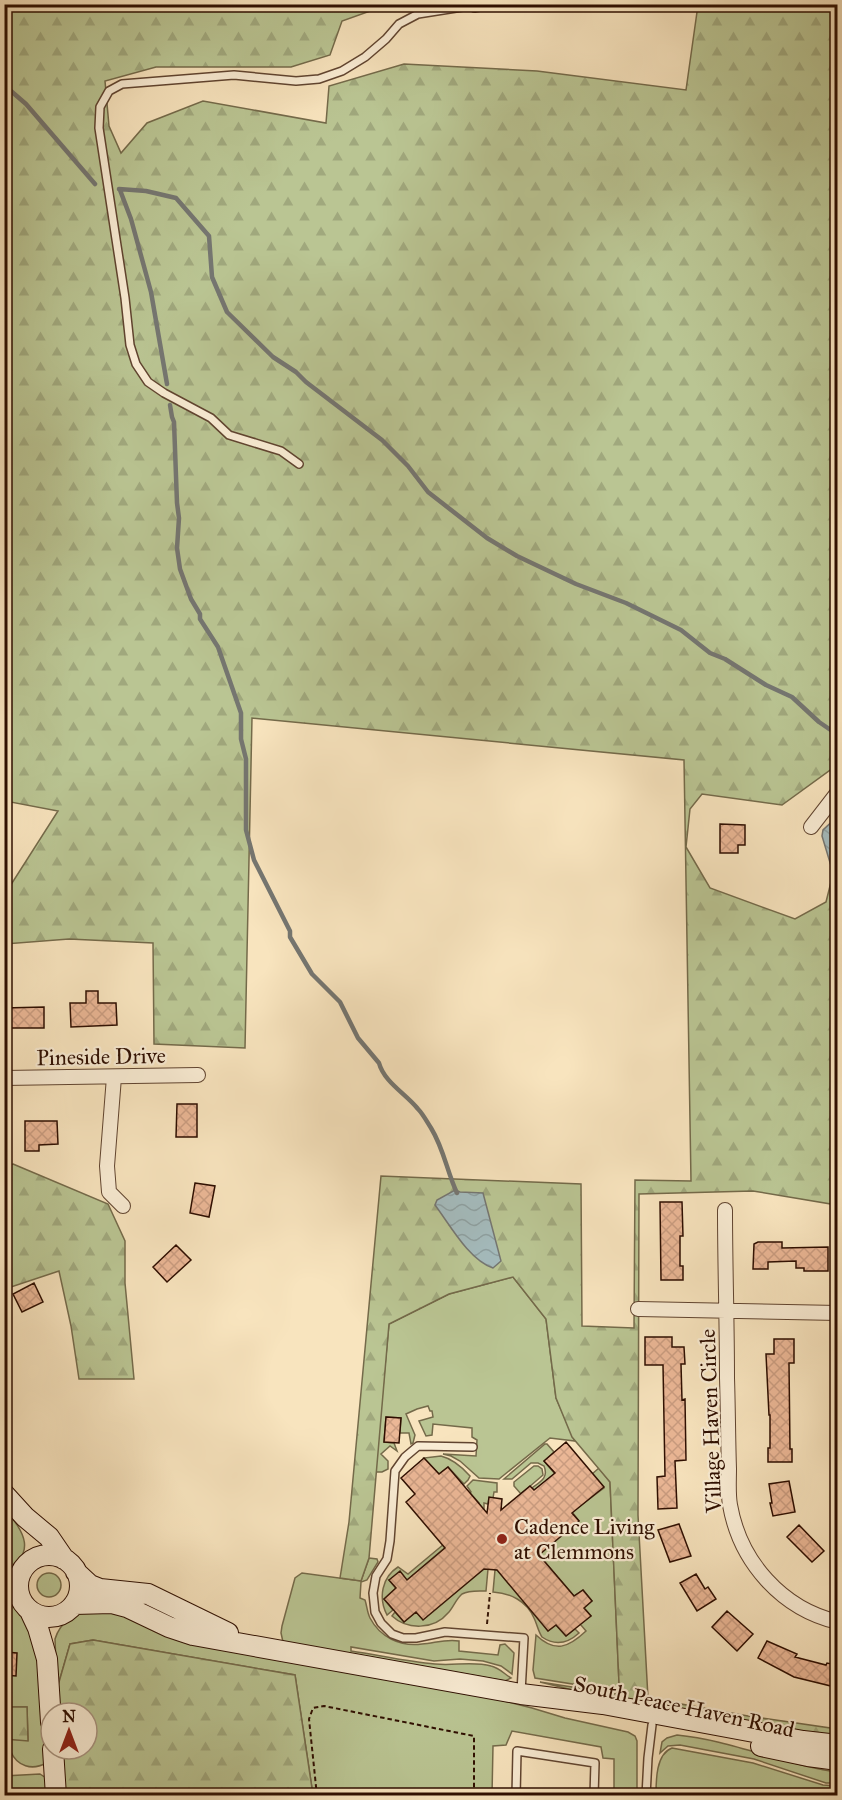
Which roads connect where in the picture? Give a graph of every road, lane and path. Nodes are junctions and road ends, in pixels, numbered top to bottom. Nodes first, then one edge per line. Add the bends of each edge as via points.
1 (478, 5) edge
2 (299, 464) dead end
3 (837, 792) edge
4 (811, 827) dead end
5 (198, 1075) dead end
6 (114, 1077) junction
7 (4, 1078) edge
8 (123, 1206) dead end
9 (725, 1210) dead end
10 (638, 1309) dead end
11 (726, 1311) junction
12 (837, 1313) edge
13 (473, 1447) dead end
14 (4, 1494) edge
15 (26, 1517) junction
16 (26, 1566) junction
17 (70, 1566) junction
18 (4, 1582) edge
19 (490, 1593) dead end
20 (4, 1598) edge
21 (74, 1604) junction
22 (27, 1609) junction
23 (58, 1616) junction
24 (837, 1622) edge
25 (487, 1624) dead end
26 (252, 1644) junction
27 (47, 1659) junction
28 (521, 1694) junction
29 (50, 1701) edge
30 (652, 1725) junction
31 (837, 1745) edge
32 (837, 1760) edge
33 (54, 1761) edge
34 (56, 1796) edge
35 (317, 1796) edge
36 (474, 1796) edge
37 (516, 1796) edge
38 (594, 1796) edge
39 (646, 1796) edge

1 - 2 lane via 418,14 399,24 365,57 319,79 296,81 234,75 122,84 109,91 100,107 99,128 136,364 148,382 211,418 229,435 281,452
3 - 4 street
5 - 6 street, Pineside Drive
6 - 7 street, Pineside Drive
6 - 8 street via 107,1166 109,1192
9 - 11 street, Village Haven Circle
10 - 11 street
11 - 12 street
11 - 24 street, Village Haven Circle via 729,1495 735,1523 756,1569 768,1583 798,1607
13 - 28 lane via 418,1446 395,1471 390,1541 387,1559 376,1576 375,1612 392,1634 403,1638 445,1632 524,1638
14 - 15 main road
15 - 16 main road via 30,1549
15 - 17 main road via 49,1537
16 - 17 main road via 47,1556
16 - 18 main road
16 - 22 main road via 18,1588
17 - 21 main road via 80,1588
17 - 26 main road via 90,1585 148,1594
19 - 25 path
20 - 22 main road
21 - 23 main road
21 - 26 main road via 112,1603 193,1635
22 - 23 main road via 39,1616
22 - 27 main road via 38,1628
23 - 27 main road
26 - 28 main road, South Peace Haven Road
27 - 29 main road
28 - 30 main road, South Peace Haven Road
28 - 31 main road, South Peace Haven Road via 603,1704
30 - 32 main road, South Peace Haven Road
30 - 39 lane
33 - 34 main road
35 - 36 path via 309,1719 313,1708 324,1706 474,1736
37 - 38 lane via 517,1751 595,1763

